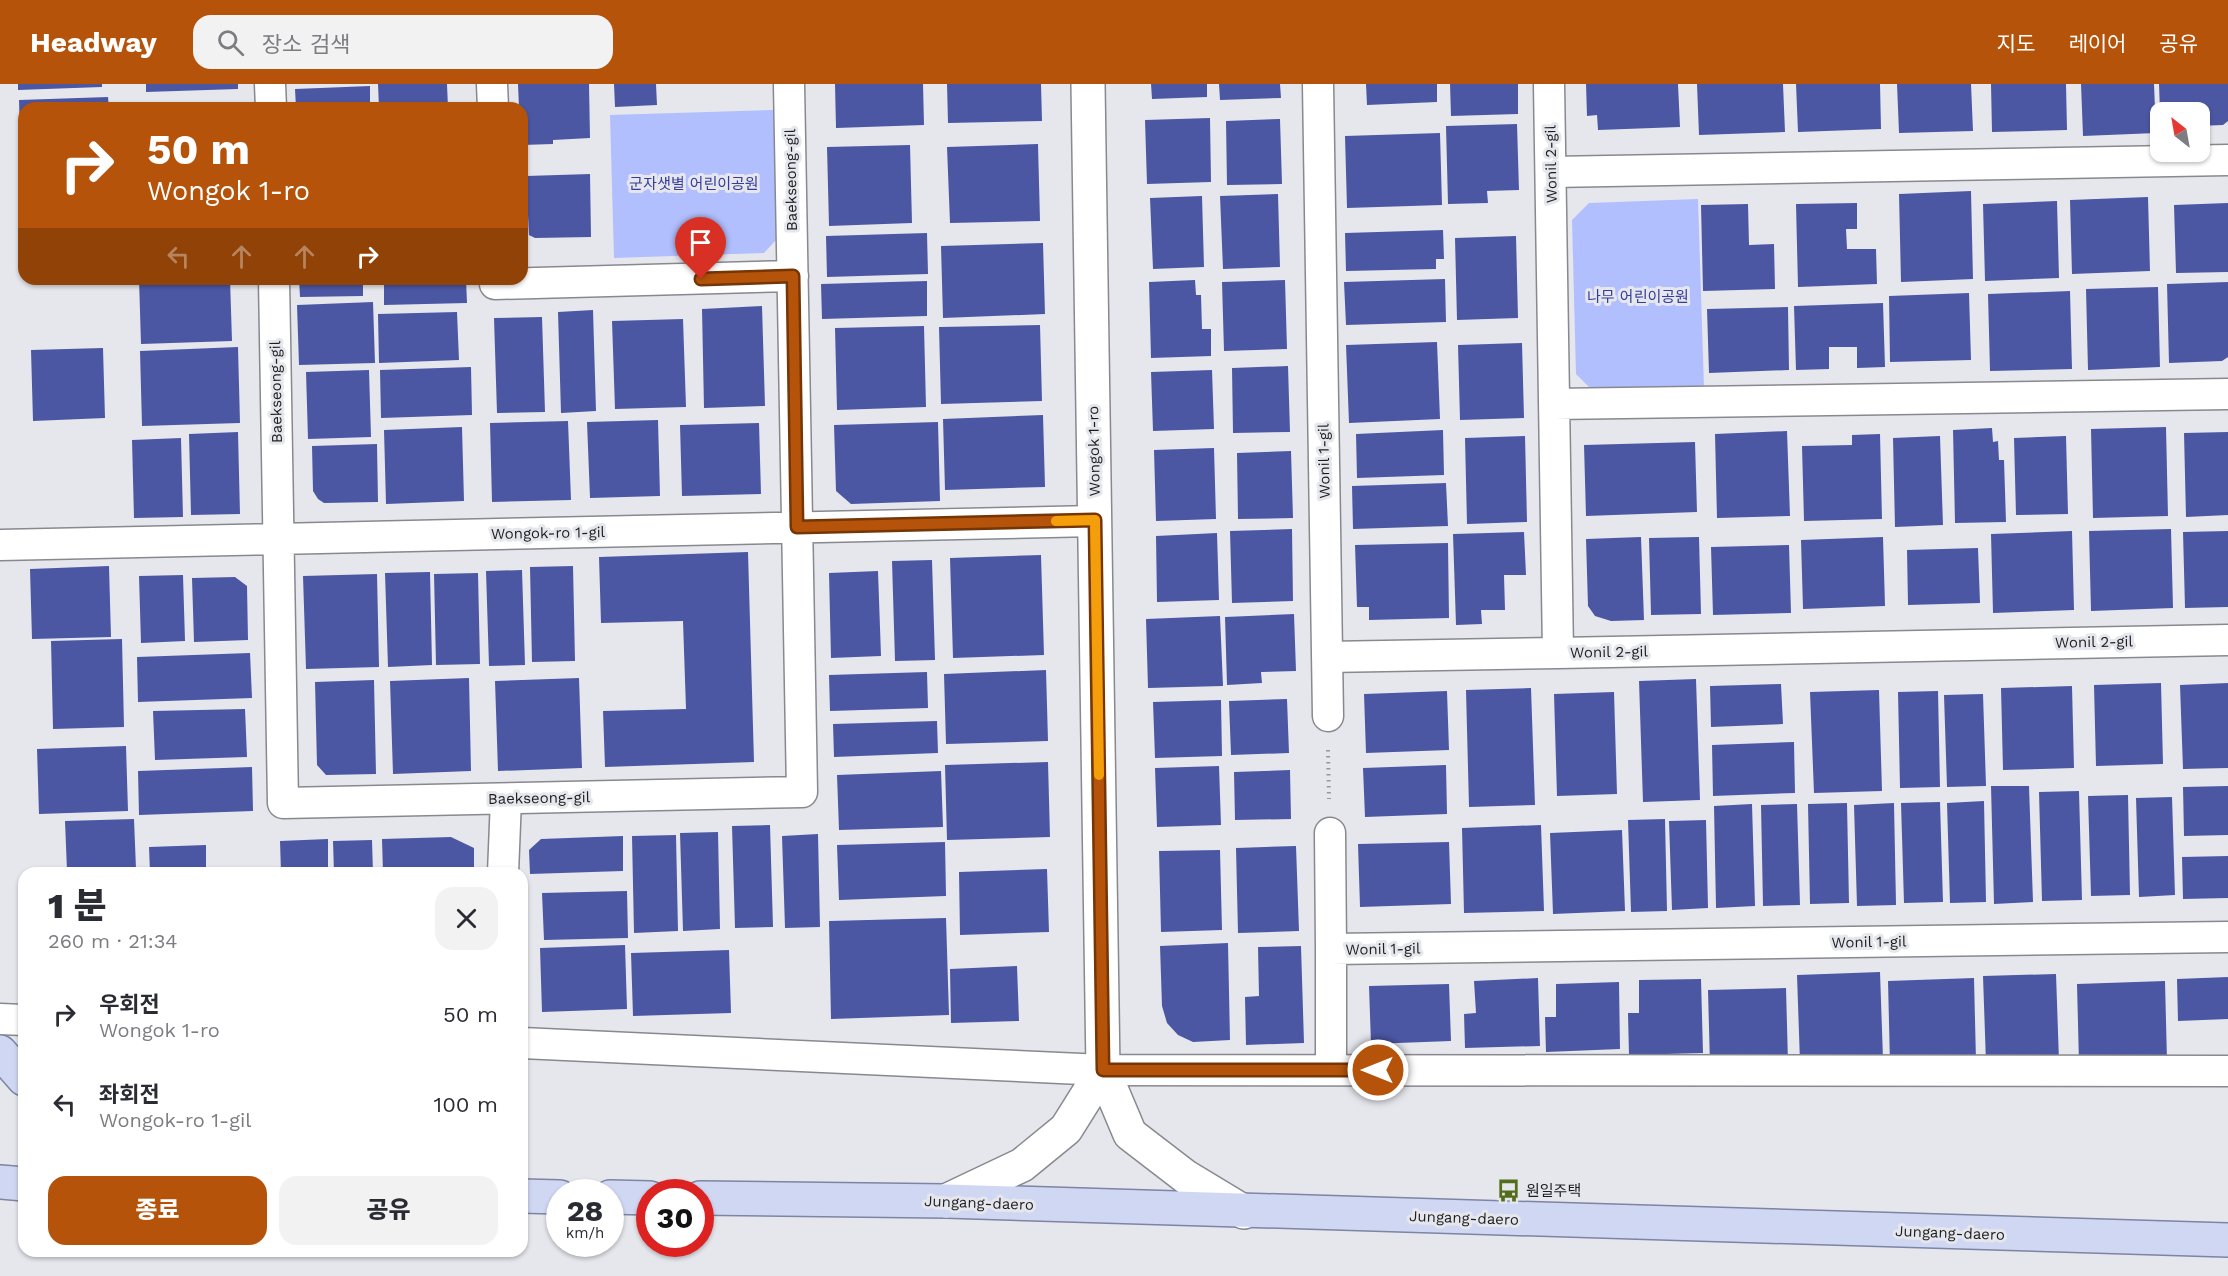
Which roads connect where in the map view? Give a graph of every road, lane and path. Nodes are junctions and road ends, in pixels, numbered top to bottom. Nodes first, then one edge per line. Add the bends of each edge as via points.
1 (270, 84) edge
2 (492, 84) edge
3 (789, 84) edge
4 (1088, 84) edge
5 (1318, 84) edge
6 (1549, 84) edge
7 (271, 102) edge
8 (493, 102) edge
9 (2228, 160) edge
10 (1551, 172) junction
11 (793, 276) junction
12 (528, 283) edge
13 (274, 285) edge
14 (2228, 394) edge
15 (1554, 404) junction
16 (1095, 520) junction
17 (797, 527) junction
18 (279, 539) junction
19 (0, 545) edge
20 (2228, 640) edge
21 (1558, 653) junction
22 (1327, 657) junction
23 (1328, 716) joint
24 (506, 799) junction
25 (1330, 833) joint
26 (504, 867) edge
27 (2228, 937) edge
28 (1331, 949) junction
29 (0, 1019) edge
30 (18, 1020) edge
31 (528, 1043) edge
32 (0, 1052) edge
33 (1103, 1070) junction
34 (1331, 1070) junction
35 (2228, 1071) edge
36 (18, 1072) edge
37 (0, 1182) edge
38 (18, 1184) edge
39 (528, 1196) edge
40 (546, 1197) edge
41 (714, 1198) edge
42 (946, 1201) junction
43 (1244, 1212) junction
44 (2219, 1237) edge

1 - 7 street
2 - 8 street
3 - 11 street, Baekseong-gil
4 - 16 street, Wongok 1-ro
5 - 22 street, Wonil 1-gil
6 - 10 street, Wonil 2-gil
9 - 10 street
10 - 15 street, Wonil 2-gil
11 - 12 street
11 - 17 street, Baekseong-gil
13 - 18 street, Baekseong-gil
14 - 15 street
15 - 21 street, Wonil 2-gil
16 - 17 street, Wongok-ro 1-gil
16 - 33 street, Wongok 1-ro
17 - 18 street, Wongok-ro 1-gil
17 - 24 street, Baekseong-gil via 802,792
18 - 19 street, Wongok-ro 1-gil
18 - 24 street, Baekseong-gil via 284,803
20 - 21 street, Wonil 2-gil
21 - 22 street
22 - 23 street, Wonil 1-gil
23 - 25 path
24 - 26 street
25 - 28 street, Wonil 1-gil
27 - 28 street, Wonil 1-gil
28 - 34 street
29 - 30 street
31 - 33 street
32 - 36 main road
33 - 34 street
33 - 42 street via 1066,1129 1022,1166
33 - 43 street via 1130,1134 1185,1177
34 - 35 street
37 - 38 main road
39 - 40 main road
41 - 42 main road, Jungang-daero
42 - 43 main road, Jungang-daero
43 - 44 main road, Jungang-daero

